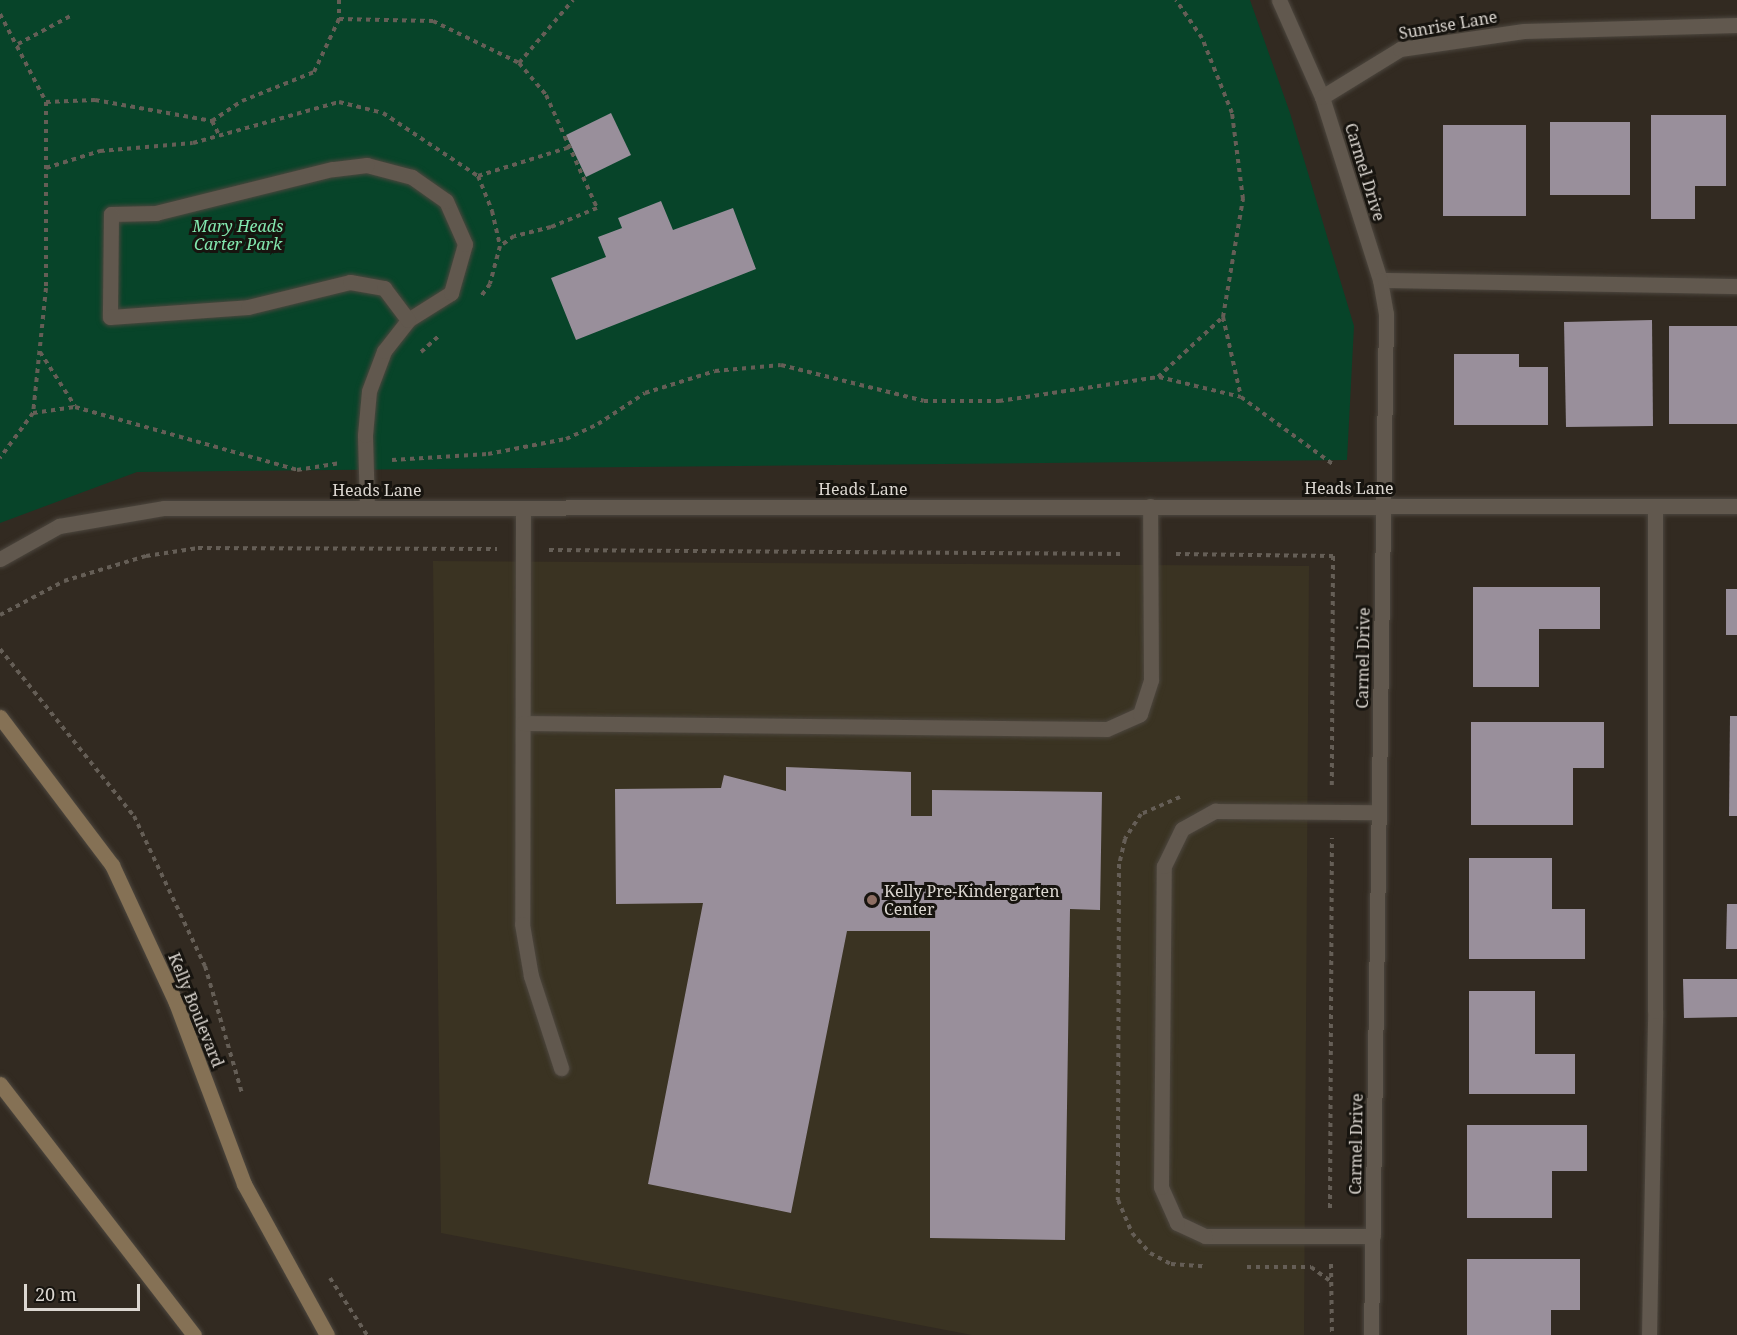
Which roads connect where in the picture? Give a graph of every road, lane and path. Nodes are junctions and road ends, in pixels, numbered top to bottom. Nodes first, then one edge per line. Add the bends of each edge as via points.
1 (339, 0) edge
2 (573, 0) edge
3 (1176, 0) edge
4 (1279, 0) edge
5 (0, 15) edge
6 (72, 15) dead end
7 (339, 19) junction
8 (1737, 25) edge
9 (18, 44) junction
10 (519, 63) junction
11 (1322, 97) junction
12 (46, 102) junction
13 (212, 121) junction
14 (219, 135) junction
15 (570, 147) junction
16 (46, 168) junction
17 (500, 246) dead end
18 (1380, 280) junction
19 (1737, 285) edge
20 (1223, 317) junction
21 (408, 320) junction
22 (39, 352) junction
23 (1158, 377) junction
24 (1241, 397) junction
25 (75, 407) junction
26 (33, 413) junction
27 (0, 458) edge
28 (365, 458) junction
29 (1334, 465) dead end
30 (1150, 506) junction
31 (1383, 506) junction
32 (1655, 506) junction
33 (1737, 506) edge
34 (367, 508) junction
35 (523, 508) junction
36 (523, 549) junction
37 (1150, 554) junction
38 (0, 559) edge
39 (0, 615) edge
40 (0, 717) edge
41 (523, 723) junction
42 (1332, 813) junction
43 (1378, 813) junction
44 (561, 1068) dead end
45 (0, 1084) edge
46 (1330, 1236) junction
47 (1373, 1236) junction
48 (195, 1335) edge
49 (327, 1335) edge
50 (1332, 1335) edge
51 (1371, 1335) edge
52 (1650, 1335) edge

1 - 7 path
2 - 10 path
3 - 20 path via 1202,38 1232,112 1243,199
4 - 11 street, Carmel Drive
5 - 9 path
6 - 9 path
7 - 10 path via 433,21
7 - 13 path via 314,72 242,101
8 - 11 street, Sunrise Lane via 1524,31 1400,49
9 - 12 path
10 - 15 path via 546,95
11 - 18 street, Carmel Drive
12 - 13 path via 95,100
12 - 16 path
13 - 14 path
14 - 15 path via 339,102 383,113 478,176
14 - 16 path via 193,143 99,151
15 - 17 path via 597,208 551,227 514,236
16 - 22 path via 46,288
18 - 19 street
18 - 31 street, Carmel Drive via 1386,314
20 - 23 path
20 - 24 path
21 - 21 street via 451,293 465,244 446,201 412,177 367,165 332,169 156,213 111,214 110,317 248,308 350,282 384,288
21 - 28 street via 384,351 369,391
22 - 25 path
22 - 26 path
23 - 24 path
23 - 28 path via 999,401 924,401 781,365 715,371 645,393 598,424 566,439 488,454 412,461
24 - 29 path
25 - 26 path
25 - 28 path via 297,470
26 - 27 path
28 - 34 street
30 - 31 street, Heads Lane
30 - 35 street, Heads Lane
30 - 37 street
31 - 32 street, Heads Lane
31 - 43 street, Carmel Drive
32 - 33 street, Heads Lane
32 - 52 street via 1655,1011
34 - 35 street, Heads Lane
34 - 38 street, Heads Lane via 164,508 58,526
35 - 36 street
36 - 37 path
36 - 39 path via 198,548 146,556 64,581
36 - 41 street
37 - 41 street via 1151,680 1140,714 1107,729
37 - 42 path via 1333,556
40 - 49 main road, Kelly Boulevard via 112,865 176,1003 244,1184
41 - 44 street via 522,924 531,976
42 - 43 street
42 - 46 path
42 - 46 street via 1215,811 1182,829 1164,866 1161,1175 1161,1187 1177,1224 1205,1236
43 - 47 street, Carmel Drive
45 - 48 main road
46 - 47 street
46 - 50 path
47 - 51 street, Carmel Drive

